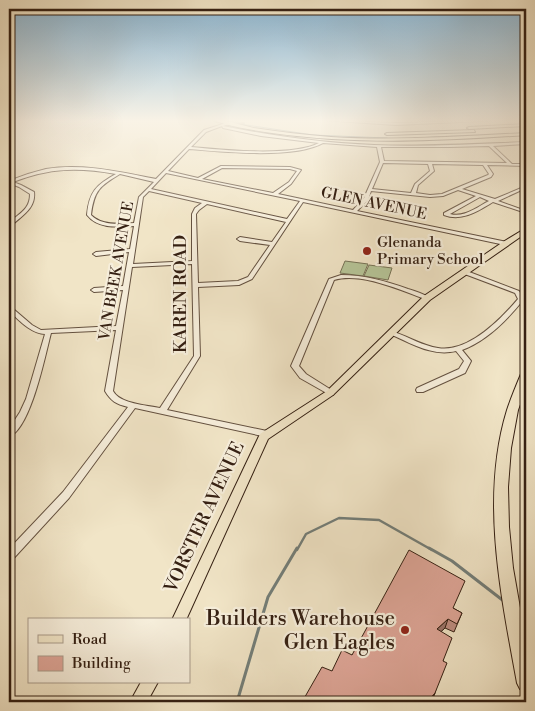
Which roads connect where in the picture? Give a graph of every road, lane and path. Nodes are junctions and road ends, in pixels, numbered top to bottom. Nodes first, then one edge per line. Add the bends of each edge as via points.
1 (184, 153) edge
2 (380, 153) edge
3 (499, 153) edge
4 (382, 162) junction
5 (430, 163) junction
6 (484, 164) junction
7 (510, 164) junction
8 (526, 165) edge
9 (165, 172) junction
10 (120, 173) junction
11 (198, 179) junction
12 (156, 181) junction
13 (9, 182) edge
14 (245, 183) dead end
15 (526, 187) edge
16 (239, 188) junction
17 (459, 189) junction
18 (148, 190) junction
19 (370, 190) junction
20 (413, 194) junction
21 (274, 195) junction
22 (479, 196) junction
23 (493, 200) junction
24 (302, 201) junction
25 (206, 203) junction
26 (354, 211) junction
27 (526, 212) edge
28 (19, 216) junction
29 (9, 217) edge
30 (288, 221) junction
31 (136, 224) junction
32 (9, 225) edge
33 (525, 233) edge
34 (240, 239) dead end
35 (505, 243) junction
36 (273, 244) junction
37 (132, 250) junction
38 (96, 254) dead end
39 (195, 262) junction
40 (129, 266) junction
41 (464, 272) junction
42 (196, 285) junction
43 (126, 288) junction
44 (94, 290) dead end
45 (428, 298) junction
46 (9, 308) edge
47 (119, 328) junction
48 (48, 332) junction
49 (392, 333) junction
50 (458, 349) junction
51 (526, 374) edge
52 (420, 390) dead end
53 (330, 393) junction
54 (133, 406) junction
55 (162, 411) junction
56 (9, 434) edge
57 (266, 434) junction
58 (9, 556) edge
59 (180, 618) edge
60 (526, 683) edge
61 (149, 684) edge
62 (138, 702) edge

1 - 9 street, VAN BEEK AVENUE
2 - 4 street
3 - 7 street
4 - 5 street
4 - 19 street
5 - 6 street
5 - 20 street via 432,170 416,185
6 - 7 street
6 - 17 street via 491,176
7 - 8 street
9 - 11 street, GLEN AVENUE
9 - 12 street, VAN BEEK AVENUE
10 - 12 street
10 - 13 street via 46,170
10 - 31 street via 91,196 89,216 104,223
11 - 16 street, GLEN AVENUE
11 - 21 street via 219,167 299,170 290,183
12 - 18 street, VAN BEEK AVENUE
13 - 28 street via 32,193 30,208
14 - 16 street
15 - 23 street
16 - 21 street, GLEN AVENUE
17 - 20 street via 436,196
17 - 22 street
18 - 25 street
18 - 31 street, VAN BEEK AVENUE via 140,199
19 - 20 street
19 - 26 street via 366,200
21 - 24 street, GLEN AVENUE
22 - 23 street
22 - 23 street via 446,214 461,216
23 - 27 street
24 - 26 street, GLEN AVENUE
24 - 30 street
25 - 30 street
25 - 39 street, KAREN ROAD via 194,214
26 - 35 street, GLEN AVENUE
28 - 29 street
28 - 32 street
30 - 36 street
31 - 37 street, VAN BEEK AVENUE
33 - 35 main road, VORSTER AVENUE
34 - 36 street
35 - 41 main road, VORSTER AVENUE
36 - 42 street via 248,280
37 - 38 street
37 - 40 street, VAN BEEK AVENUE
39 - 40 street
39 - 42 street, KAREN ROAD
40 - 43 street, VAN BEEK AVENUE
41 - 45 main road, VORSTER AVENUE
41 - 50 street via 517,292 521,297 479,339
42 - 55 street, KAREN ROAD via 197,356
43 - 44 street
43 - 47 street, VAN BEEK AVENUE
45 - 49 main road, VORSTER AVENUE
45 - 53 street via 386,283 342,276 331,281 296,366 303,376
46 - 48 street via 35,330
47 - 48 street
47 - 54 street, VAN BEEK AVENUE via 110,394 115,400
48 - 56 street via 28,402
49 - 50 street via 437,350
49 - 53 main road, VORSTER AVENUE
50 - 52 street via 467,358 465,369
51 - 60 highway via 511,418 504,458 503,511 505,557
53 - 57 main road, VORSTER AVENUE
54 - 55 street
54 - 58 street via 66,495
55 - 57 street
57 - 59 main road, VORSTER AVENUE
61 - 62 main road

